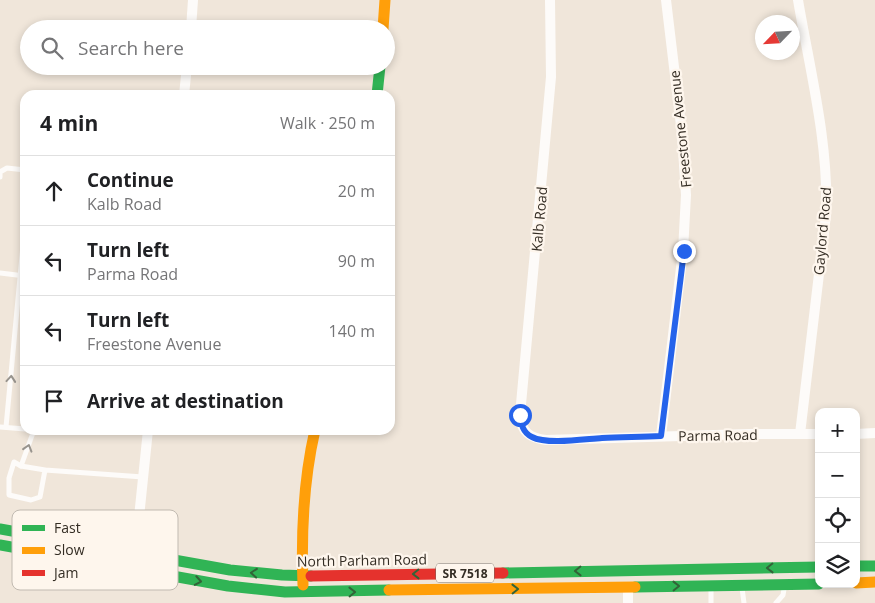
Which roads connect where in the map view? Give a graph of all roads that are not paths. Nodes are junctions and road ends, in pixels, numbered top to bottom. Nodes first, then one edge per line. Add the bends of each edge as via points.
1 (194, 0) edge
2 (385, 0) edge
3 (550, 0) edge
4 (666, 0) edge
5 (798, 0) edge
6 (191, 20) edge
7 (384, 20) edge
8 (186, 75) edge
9 (379, 75) edge
10 (185, 90) edge
11 (378, 90) edge
12 (20, 169) edge
13 (0, 177) edge
14 (0, 273) edge
15 (20, 276) edge
16 (20, 299) edge
17 (3, 427) edge
18 (20, 429) edge
19 (875, 433) edge
20 (800, 434) junction
21 (815, 434) edge
22 (860, 434) edge
23 (31, 435) edge
24 (147, 435) edge
25 (314, 435) edge
26 (528, 435) joint
27 (661, 436) junction
28 (21, 466) junction
29 (46, 470) junction
30 (143, 476) junction
31 (139, 510) edge
32 (178, 561) edge
33 (860, 566) edge
34 (875, 566) edge
35 (815, 567) edge
36 (627, 571) junction
37 (302, 576) junction
38 (178, 577) edge
39 (875, 582) edge
40 (860, 583) edge
41 (784, 584) junction
42 (815, 584) edge
43 (741, 585) junction
44 (711, 586) junction
45 (628, 587) junction
46 (304, 598) edge
47 (628, 603) edge
48 (711, 603) edge
49 (744, 603) edge
50 (776, 603) edge

1 - 6 street
2 - 7 main road
3 - 26 street, Kalb Road via 551,78 520,415 522,427
4 - 27 street, Freestone Avenue via 686,195 684,251
5 - 20 street, Gaylord Road via 820,125 827,187
8 - 10 street
9 - 11 main road
12 - 13 lane via 7,168 0,172
14 - 15 lane
17 -> 16 lane
17 - 18 lane
19 - 22 street
20 - 21 street, Parma Road
20 - 27 street, Parma Road
28 -> 23 lane
24 - 30 street
25 - 37 main road via 302,502
26 - 27 street, Parma Road via 546,440
28 - 29 lane
28 - 29 lane via 14,462 9,494 31,500 40,497
29 - 30 lane
30 - 31 street
37 -> 32 main road, North Parham Road / SR 7518 via 230,570
33 - 34 main road
35 -> 36 main road, North Parham Road / SR 7518
36 -> 37 main road, North Parham Road / SR 7518
36 - 45 main road
37 - 46 main road
38 -> 46 main road, SR 7518
39 - 40 main road
41 - 42 main road, SR 7518
41 - 43 main road, SR 7518
41 - 50 lane via 783,595
43 - 44 main road, SR 7518
43 - 49 lane
45 -> 44 main road, SR 7518
44 - 48 lane
46 -> 45 main road, SR 7518
45 - 47 street

